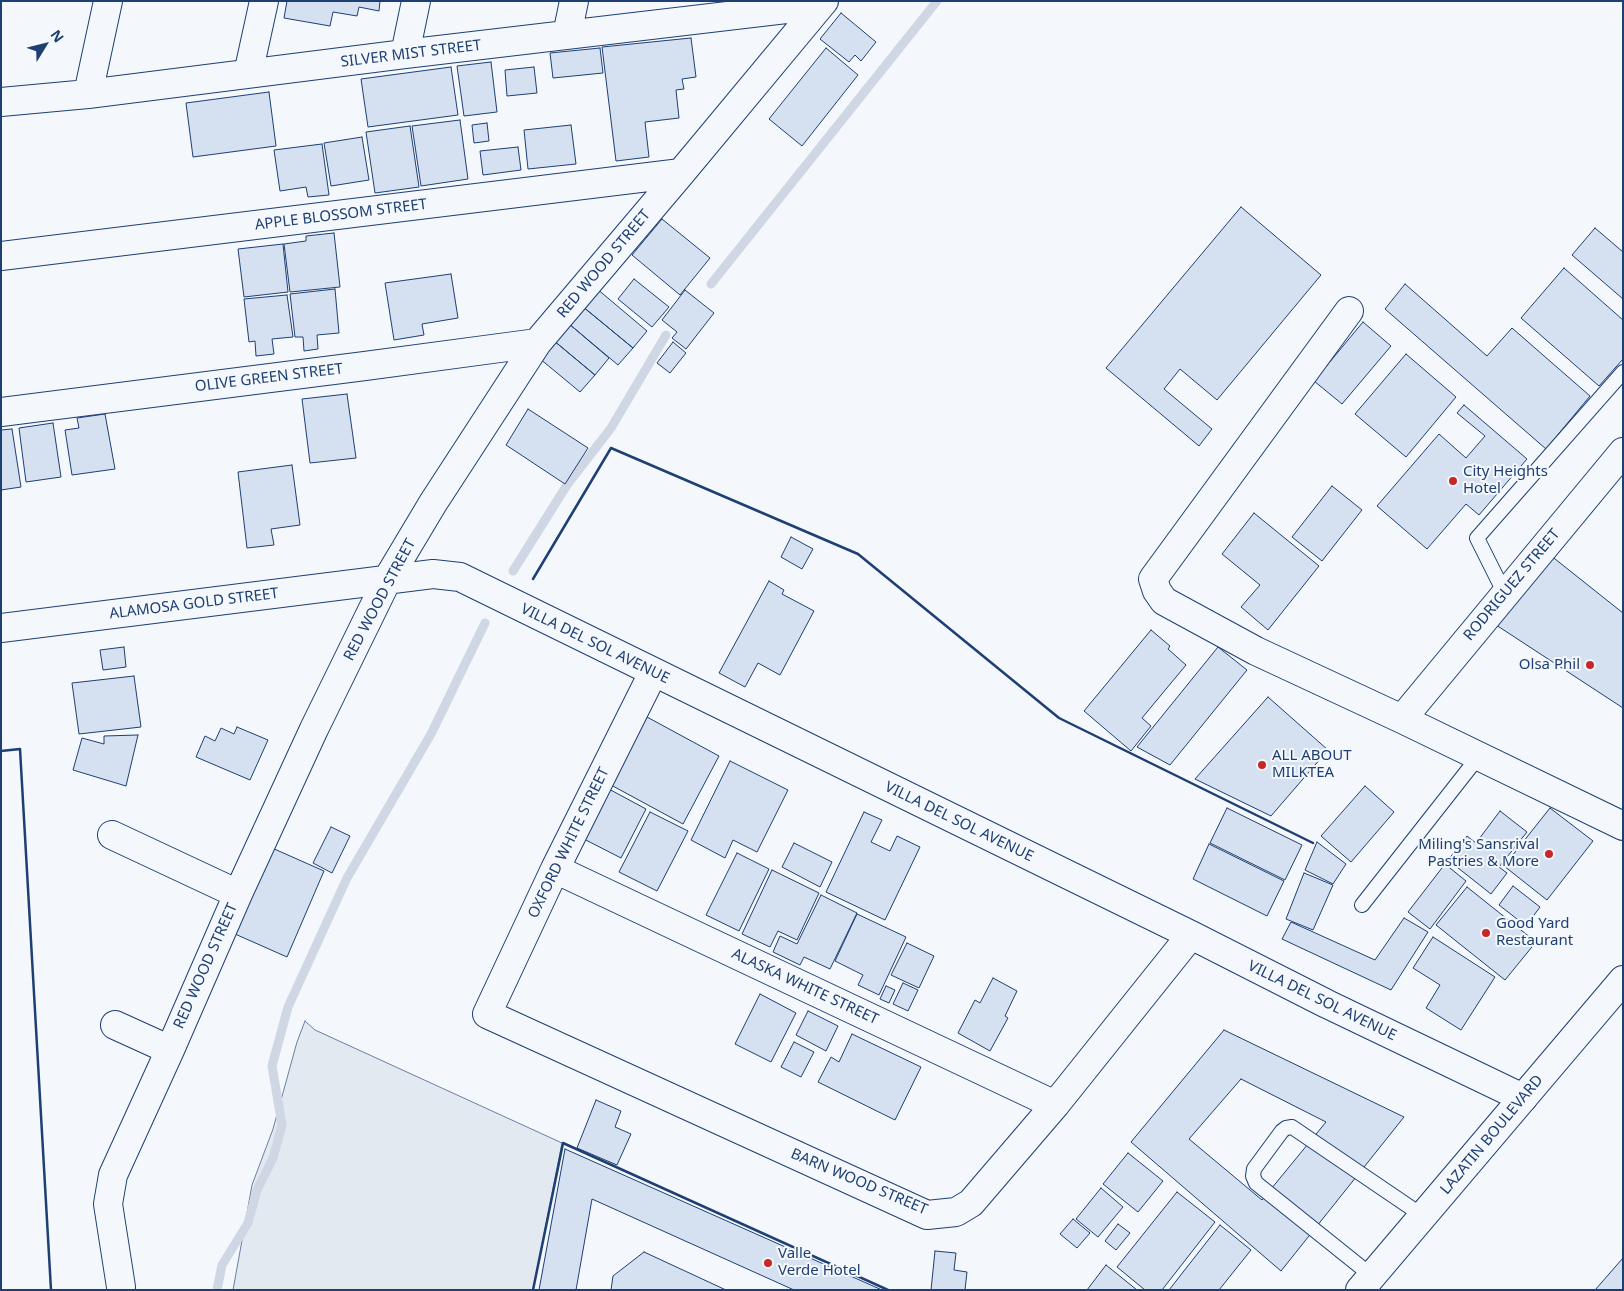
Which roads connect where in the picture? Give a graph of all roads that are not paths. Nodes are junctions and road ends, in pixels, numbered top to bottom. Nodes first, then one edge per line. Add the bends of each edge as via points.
1 (108, 1) edge
2 (264, 1) edge
3 (416, 1) edge
4 (574, 1) edge
5 (822, 3) edge
6 (567, 35) junction
7 (405, 54) junction
8 (248, 74) junction
9 (88, 94) junction
10 (1, 102) edge
11 (681, 174) junction
12 (1, 256) edge
13 (1349, 311) dead end
14 (537, 343) junction
15 (1623, 372) edge
16 (1, 412) edge
17 (1623, 452) edge
18 (387, 580) junction
19 (1505, 594) junction
20 (1, 628) edge
21 (653, 673) junction
22 (1402, 719) junction
23 (1479, 756) junction
24 (1623, 826) edge
25 (112, 835) dead end
26 (555, 870) junction
27 (238, 894) junction
28 (1362, 905) dead end
29 (1191, 935) junction
30 (1623, 980) edge
31 (487, 1014) joint
32 (115, 1025) dead end
33 (170, 1050) junction
34 (1523, 1098) junction
35 (1055, 1105) junction
36 (1424, 1216) junction
37 (1366, 1283) edge
38 (121, 1287) dead end

1 - 9 street
2 - 8 street
3 - 7 street
4 - 6 street
5 - 6 street, SILVER MIST STREET
5 - 11 street, RED WOOD STREET
6 - 7 street, SILVER MIST STREET
7 - 8 street, SILVER MIST STREET
8 - 9 street, SILVER MIST STREET
9 - 10 street, SILVER MIST STREET
11 - 12 street, APPLE BLOSSOM STREET
11 - 14 street, RED WOOD STREET
13 - 22 street via 1153,579 1164,601 1256,651
14 - 16 street, OLIVE GREEN STREET
14 - 18 street, RED WOOD STREET
15 - 19 lane via 1477,538
17 - 19 street, RODRIGUEZ STREET
18 - 20 street, ALAMOSA GOLD STREET
18 - 21 street, VILLA DEL SOL AVENUE via 433,574 460,577
18 - 27 street, RED WOOD STREET
19 - 22 street, RODRIGUEZ STREET
21 - 26 street, OXFORD WHITE STREET
21 - 29 street, VILLA DEL SOL AVENUE
22 - 23 street
23 - 24 street
23 - 28 lane
25 - 27 street
26 - 31 street, OXFORD WHITE STREET
26 - 35 street, ALASKA WHITE STREET
27 - 33 street, RED WOOD STREET
29 - 34 street, VILLA DEL SOL AVENUE
29 - 35 street, BARN WOOD STREET
30 - 34 street, LAZATIN BOULEVARD
31 - 35 street, BARN WOOD STREET via 926,1215 956,1212 971,1202
32 - 33 street
33 - 38 street, RED WOOD STREET via 112,1175 108,1204
34 - 36 street, LAZATIN BOULEVARD
36 - 37 street, LAZATIN BOULEVARD
36 - 37 lane via 1292,1127 1282,1132 1254,1168 1256,1183

